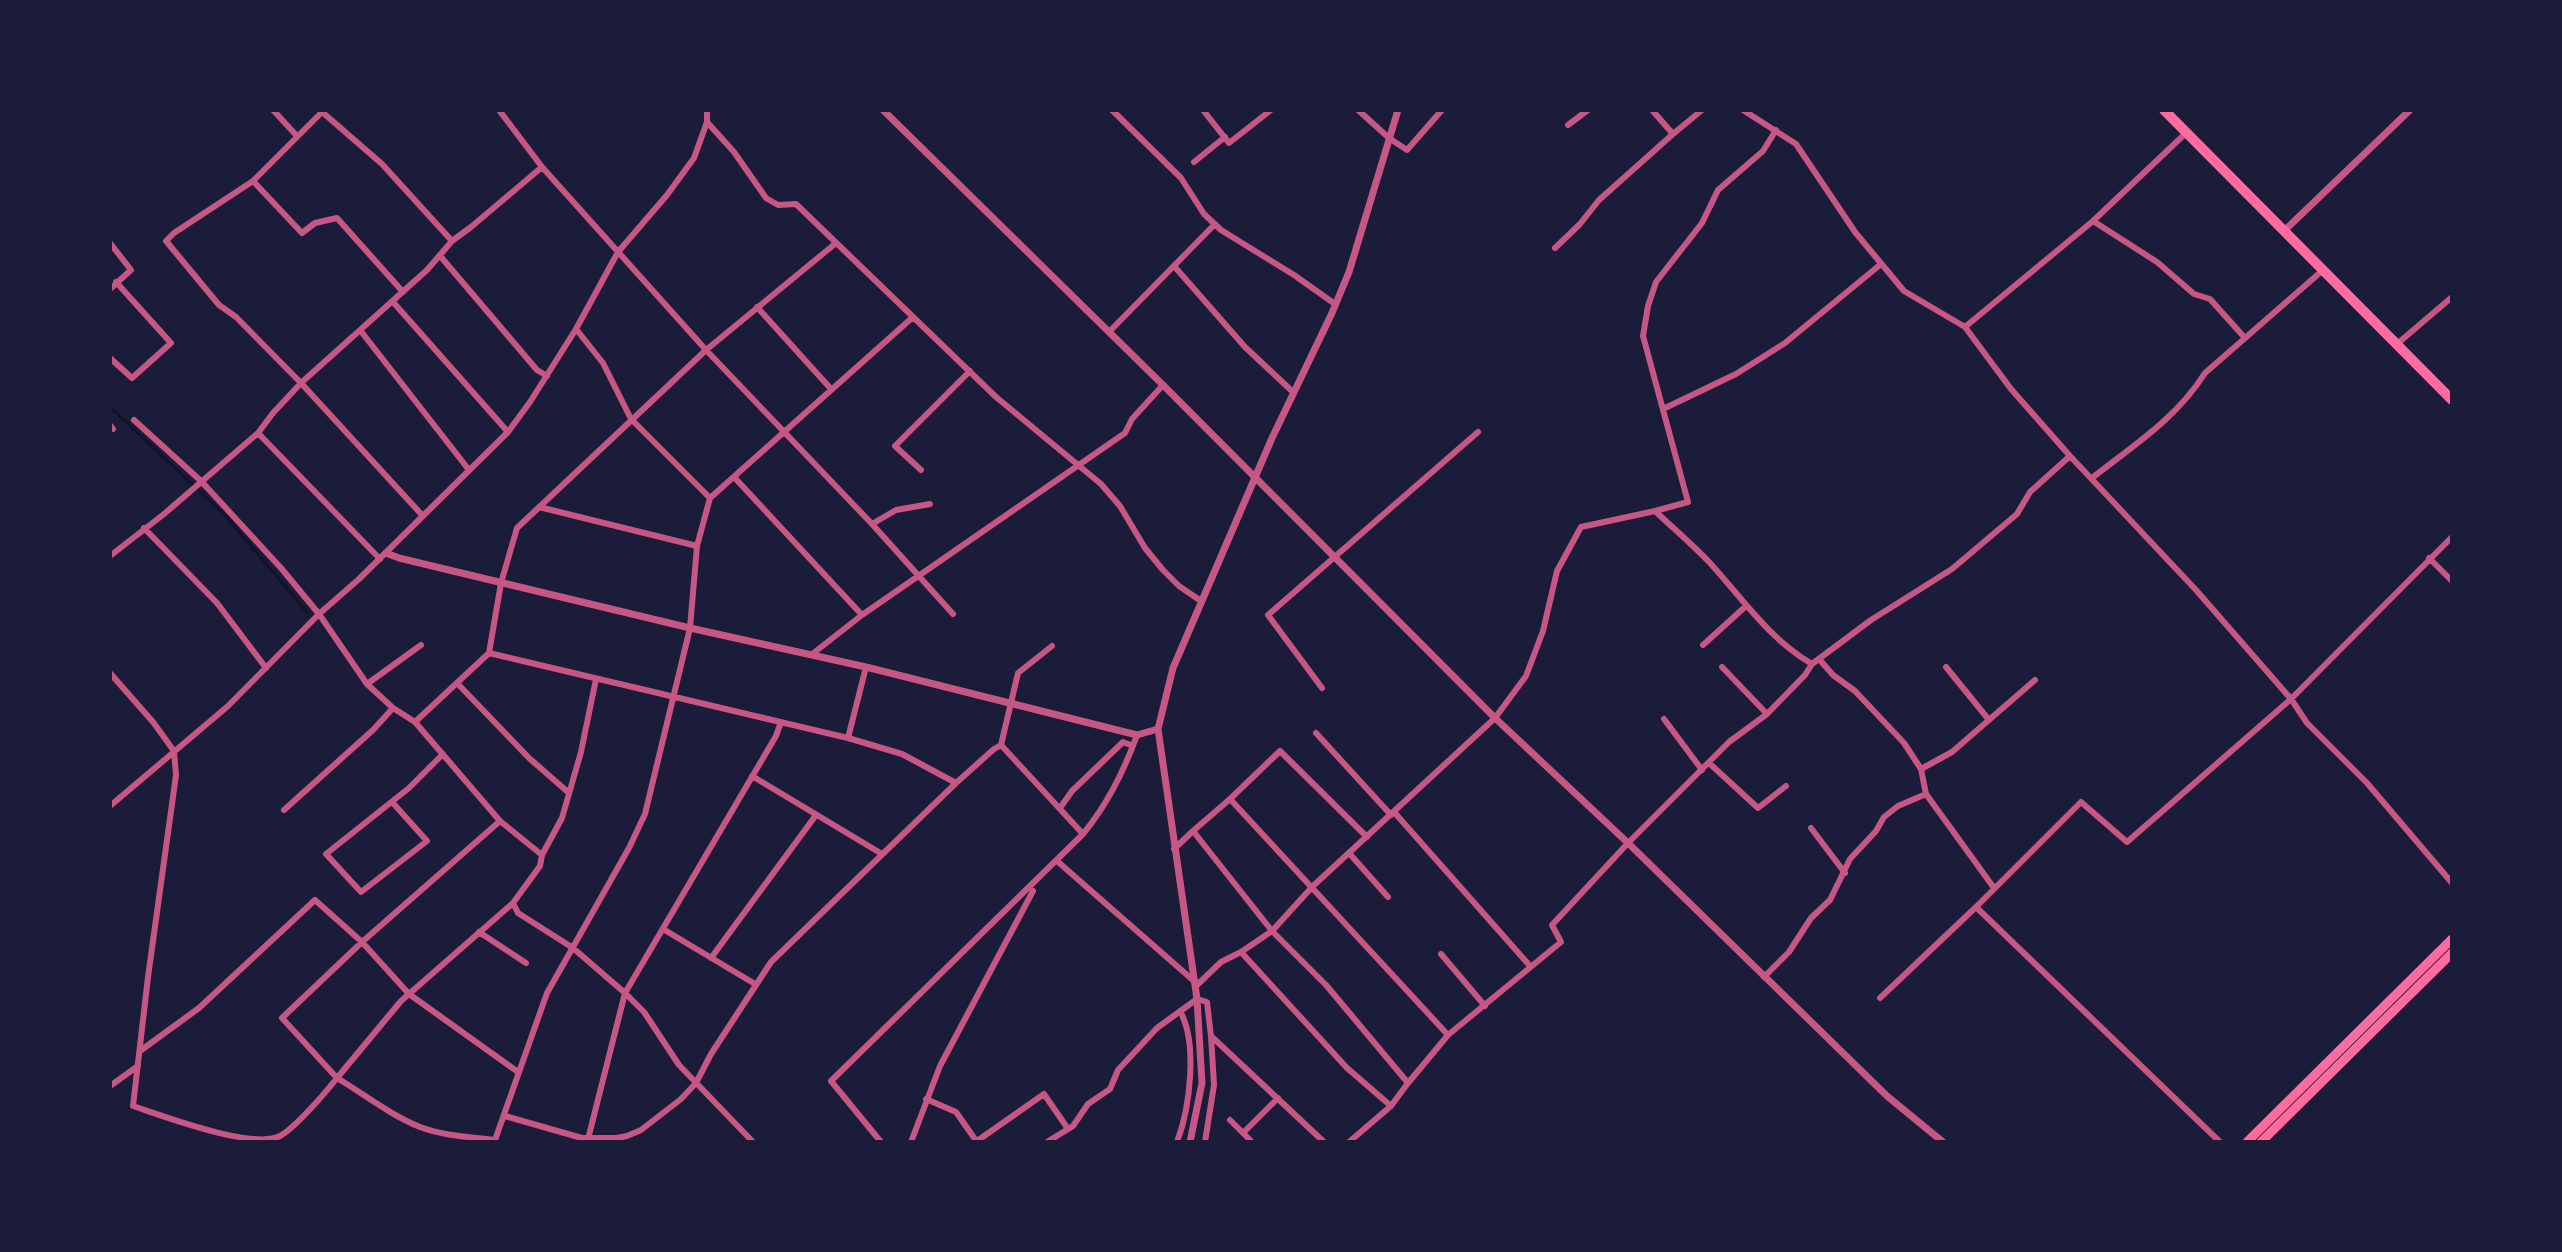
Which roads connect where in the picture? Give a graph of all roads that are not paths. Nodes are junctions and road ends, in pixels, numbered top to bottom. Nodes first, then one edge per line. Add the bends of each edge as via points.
1 (273, 110) edge
2 (499, 110) edge
3 (707, 110) edge
4 (883, 110) edge
5 (1112, 110) edge
6 (1203, 110) edge
7 (1271, 110) edge
8 (1358, 110) edge
9 (1398, 110) edge
10 (1442, 110) edge
11 (1588, 110) edge
12 (1652, 110) edge
13 (1702, 110) edge
14 (1743, 110) edge
15 (2164, 110) edge
16 (2410, 110) edge
17 (320, 111) edge
18 (707, 122) junction
19 (1568, 125) dead end
20 (1776, 130) junction
21 (2186, 133) junction
22 (1673, 134) junction
23 (297, 136) junction
24 (1225, 137) junction
25 (1389, 138) junction
26 (1194, 162) dead end
27 (542, 167) junction
28 (253, 181) junction
29 (2093, 221) junction
30 (1215, 224) junction
31 (2284, 231) junction
32 (452, 241) junction
33 (110, 243) edge
34 (836, 243) junction
35 (1555, 248) dead end
36 (618, 252) junction
37 (441, 257) junction
38 (1881, 264) junction
39 (1174, 266) junction
40 (2323, 270) junction
41 (116, 282) junction
42 (110, 289) edge
43 (403, 292) junction
44 (2452, 297) edge
45 (393, 302) junction
46 (1335, 304) junction
47 (757, 307) junction
48 (913, 317) junction
49 (1965, 327) junction
50 (576, 329) junction
51 (360, 330) junction
52 (1109, 332) junction
53 (2245, 338) junction
54 (2396, 344) junction
55 (706, 350) junction
56 (110, 358) edge
57 (970, 371) junction
58 (547, 376) junction
59 (301, 383) junction
60 (1163, 385) junction
61 (831, 389) junction
62 (1293, 392) junction
63 (2452, 400) edge
64 (1663, 409) junction
65 (631, 419) junction
66 (134, 420) dead end
67 (784, 431) junction
68 (508, 432) junction
69 (1478, 432) dead end
70 (258, 433) junction
71 (2070, 456) junction
72 (1078, 466) junction
73 (469, 470) junction
74 (921, 470) dead end
75 (734, 477) junction
76 (1256, 478) junction
77 (2092, 478) junction
78 (198, 485) junction
79 (710, 498) junction
80 (930, 504) dead end
81 (539, 507) junction
82 (1655, 511) junction
83 (422, 515) junction
84 (872, 524) junction
85 (144, 528) junction
86 (2452, 537) edge
87 (697, 546) junction
88 (110, 556) edge
89 (383, 556) junction
90 (1334, 557) junction
91 (2429, 558) junction
92 (918, 576) junction
93 (2452, 581) edge
94 (501, 583) junction
95 (1201, 601) junction
96 (1746, 606) junction
97 (319, 614) junction
98 (953, 614) dead end
99 (862, 615) junction
100 (690, 628) junction
101 (421, 645) dead end
102 (1703, 645) dead end
103 (1052, 646) dead end
104 (489, 653) junction
105 (811, 655) junction
106 (1819, 659) junction
107 (1812, 664) junction
108 (866, 667) junction
109 (1722, 667) dead end
110 (1946, 667) dead end
111 (266, 668) junction
112 (110, 673) edge
113 (596, 679) junction
114 (2035, 680) dead end
115 (113, 682) edge
116 (457, 683) junction
117 (367, 684) junction
118 (1322, 688) dead end
119 (675, 697) junction
120 (2291, 699) junction
121 (1010, 703) junction
122 (393, 708) junction
123 (1767, 714) junction
124 (1495, 718) junction
125 (1664, 719) dead end
126 (1989, 720) junction
127 (415, 722) junction
128 (781, 722) junction
129 (1158, 729) junction
130 (1316, 733) dead end
131 (1137, 735) junction
132 (848, 738) junction
133 (1001, 745) junction
134 (1133, 746) junction
135 (174, 751) junction
136 (443, 754) junction
137 (1709, 763) junction
138 (1921, 769) junction
139 (1702, 770) junction
140 (752, 776) junction
141 (956, 783) junction
142 (1786, 786) dead end
143 (569, 793) junction
144 (1926, 794) junction
145 (1230, 799) junction
146 (392, 802) junction
147 (110, 806) edge
148 (1060, 808) junction
149 (284, 810) dead end
150 (1392, 814) junction
151 (816, 815) junction
152 (500, 821) junction
153 (1811, 828) dead end
154 (1193, 831) junction
155 (1083, 834) junction
156 (1367, 837) junction
157 (1628, 843) junction
158 (1174, 849) junction
159 (1349, 853) junction
160 (882, 854) junction
161 (542, 855) junction
162 (1057, 861) junction
163 (1845, 873) junction
164 (2452, 883) edge
165 (1313, 886) junction
166 (1994, 888) junction
167 (1033, 891) dead end
168 (1388, 897) dead end
169 (513, 903) junction
170 (1976, 907) junction
171 (663, 929) junction
172 (1272, 931) junction
173 (479, 932) junction
174 (2452, 939) edge
175 (362, 942) junction
176 (573, 948) junction
177 (1241, 952) junction
178 (2452, 953) edge
179 (1441, 954) dead end
180 (711, 958) junction
181 (526, 963) dead end
182 (1530, 966) junction
183 (1764, 977) junction
184 (755, 984) junction
185 (1194, 984) junction
186 (625, 993) junction
187 (409, 994) junction
188 (1880, 998) dead end
189 (1197, 999) junction
190 (1485, 1006) junction
191 (1180, 1011) junction
192 (1448, 1035) junction
193 (1211, 1036) junction
194 (140, 1051) junction
195 (138, 1066) junction
196 (518, 1072) junction
197 (337, 1078) junction
198 (696, 1083) junction
199 (1408, 1083) junction
200 (110, 1086) edge
201 (1278, 1098) junction
202 (926, 1099) junction
203 (1391, 1106) junction
204 (505, 1116) junction
205 (1230, 1120) dead end
206 (1068, 1129) junction
207 (1243, 1133) junction
208 (588, 1139) junction
209 (977, 1141) edge
210 (753, 1142) edge
211 (881, 1142) edge
212 (911, 1142) edge
213 (1047, 1142) edge
214 (1177, 1142) edge
215 (1190, 1142) edge
216 (1205, 1142) edge
217 (1252, 1142) edge
218 (1324, 1142) edge
219 (1349, 1142) edge
220 (1943, 1142) edge
221 (2220, 1142) edge
222 (2247, 1142) edge
223 (2261, 1142) edge

1 - 23 street
2 - 27 street
3 - 18 street
4 - 52 street
5 - 30 street via 1181,178
6 - 24 street
7 - 24 street via 1229,143
8 - 25 street
9 - 25 street
10 - 25 street via 1407,150
11 - 19 street
12 - 22 street
13 - 22 street
14 - 20 street
15 - 21 highway
16 - 31 street
17 - 23 street
17 - 32 street via 382,164
18 - 34 street via 766,198 778,205 796,204
18 - 36 street via 684,173
20 - 38 street via 1796,144
20 - 64 street via 1763,151 1718,190 1702,223 1656,282 1643,336
21 - 29 street
21 - 31 highway
22 - 35 street
23 - 28 street
24 - 26 street
25 - 46 street
27 - 32 street
27 - 36 street
28 - 43 street via 302,233 315,223 337,218
28 - 59 street via 166,241 219,305
29 - 49 street
29 - 53 street via 2157,262 2194,294 2210,299
30 - 39 street
30 - 46 street
31 - 40 highway
32 - 37 street
33 - 41 street via 131,270
34 - 47 street
34 - 48 street
36 - 50 street
36 - 55 street
37 - 43 street
37 - 58 street
38 - 49 street via 1904,291
38 - 64 street via 1785,343
39 - 52 street
39 - 62 street
40 - 53 street
40 - 54 highway
41 - 42 street
41 - 56 street via 171,343 132,378
43 - 45 street
44 - 54 street
45 - 51 street
45 - 68 street
46 - 62 street
47 - 55 street
47 - 61 street
48 - 57 street
48 - 61 street
49 - 71 street
50 - 58 street
50 - 65 street via 603,363
51 - 59 street
51 - 73 street
52 - 60 street
53 - 77 street via 2205,373 2176,412
54 - 63 highway
55 - 65 street
55 - 67 street
57 - 72 street
57 - 74 street via 895,446
58 - 68 street
59 - 70 street
59 - 83 street
60 - 72 street via 1125,433
60 - 76 street
61 - 67 street
62 - 76 street
64 - 82 street via 1688,502
65 - 79 street
65 - 81 street
66 - 78 street
67 - 75 street
67 - 84 street
68 - 73 street
69 - 90 street
70 - 78 street
70 - 89 street
71 - 77 street
71 - 106 street via 2030,492 2017,514 1952,569
72 - 92 street
72 - 95 street via 1120,506 1163,570
73 - 83 street
75 - 79 street
75 - 99 street
76 - 90 street
76 - 95 street
77 - 120 street
78 - 85 street
78 - 97 street
79 - 87 street
80 - 84 street via 896,510
81 - 87 street
81 - 94 street via 517,528
82 - 96 street
82 - 124 street via 1581,527 1557,571 1526,676
83 - 89 street
84 - 92 street
85 - 88 street
85 - 111 street via 217,603
86 - 91 street
87 - 100 street
89 - 94 street
89 - 97 street
90 - 118 street via 1268,615
90 - 124 street
91 - 93 street
91 - 120 street
92 - 98 street
92 - 99 street
94 - 100 street
94 - 104 street
95 - 129 street via 1173,668
96 - 102 street
96 - 107 street via 1795,655
97 - 111 street
97 - 117 street
99 - 105 street
100 - 105 street
100 - 119 street
101 - 117 street
103 - 121 street via 1018,673
104 - 113 street
104 - 116 street
105 - 108 street
106 - 107 street
106 - 138 street via 1894,733
107 - 123 street
108 - 121 street
108 - 132 street
109 - 123 street
110 - 126 street
111 - 135 street
112 - 115 street
113 - 119 street
113 - 143 street
114 - 126 street
115 - 135 street
116 - 127 street
116 - 143 street
117 - 122 street
119 - 128 street
119 - 176 street via 645,814
120 - 164 street
120 - 166 street via 2127,842 2081,802
121 - 131 street
121 - 133 street
122 - 127 street
122 - 149 street
123 - 137 street
124 - 150 street
124 - 157 street
125 - 139 street
126 - 138 street via 1952,752
127 - 136 street
128 - 132 street
128 - 140 street
129 - 131 street
129 - 158 street
130 - 150 street
131 - 134 street
132 - 141 street via 902,754
133 - 141 street
133 - 148 street
134 - 148 street via 1123,742
134 - 155 street via 1126,767
135 - 147 street
135 - 194 street via 176,775
136 - 146 street
136 - 152 street
137 - 139 street
137 - 142 street via 1758,808
138 - 144 street
139 - 157 street
140 - 151 street
140 - 171 street
141 - 160 street
143 - 161 street
144 - 163 street via 1884,817
144 - 166 street
145 - 154 street
145 - 156 street via 1280,751
145 - 165 street
146 - 146 street via 326,854 361,892 427,841
148 - 155 street
150 - 156 street
150 - 182 street
151 - 160 street
151 - 180 street
152 - 161 street
152 - 175 street
153 - 163 street
154 - 158 street
154 - 172 street
155 - 162 street
156 - 159 street
157 - 182 street via 1552,925 1561,942
157 - 183 street
158 - 185 street
159 - 165 street
159 - 168 street
160 - 184 street
161 - 169 street
162 - 185 street
162 - 211 street via 831,1081
163 - 183 street via 1830,900
165 - 172 street
165 - 192 street
166 - 170 street
167 - 202 street
169 - 173 street
169 - 176 street via 518,913
170 - 188 street
170 - 221 street
171 - 180 street
171 - 186 street
172 - 177 street
172 - 199 street via 1326,985
173 - 181 street
173 - 187 street
174 - 222 main road
175 - 187 street
175 - 194 street via 315,900 199,1008
175 - 197 street via 282,1018
176 - 186 street
176 - 196 street via 547,993
177 - 185 street
177 - 203 street via 1347,1068
178 - 223 main road
179 - 190 street
180 - 184 street
182 - 190 street
183 - 220 street via 1887,1096
184 - 198 street
185 - 189 street
186 - 198 street
186 - 208 street
187 - 196 street
187 - 197 street
189 - 191 street
189 - 193 street via 1207,1002
189 - 215 street via 1202,1083
190 - 192 street
191 - 206 street via 1157,1028 1118,1070 1110,1089 1088,1104
191 - 214 street via 1186,1021 1190,1072
192 - 199 street
193 - 201 street
193 - 216 street via 1214,1085
194 - 195 street
195 - 197 street via 133,1106 204,1129 261,1140 279,1136
195 - 200 street
196 - 204 street
197 - 204 street via 423,1128 495,1140
198 - 208 street via 641,1130
198 - 210 street
199 - 203 street
201 - 207 street
201 - 218 street
202 - 209 street via 956,1112
202 - 212 street
203 - 219 street
204 - 208 street
205 - 207 street
206 - 209 street via 1044,1094
206 - 213 street
207 - 217 street

